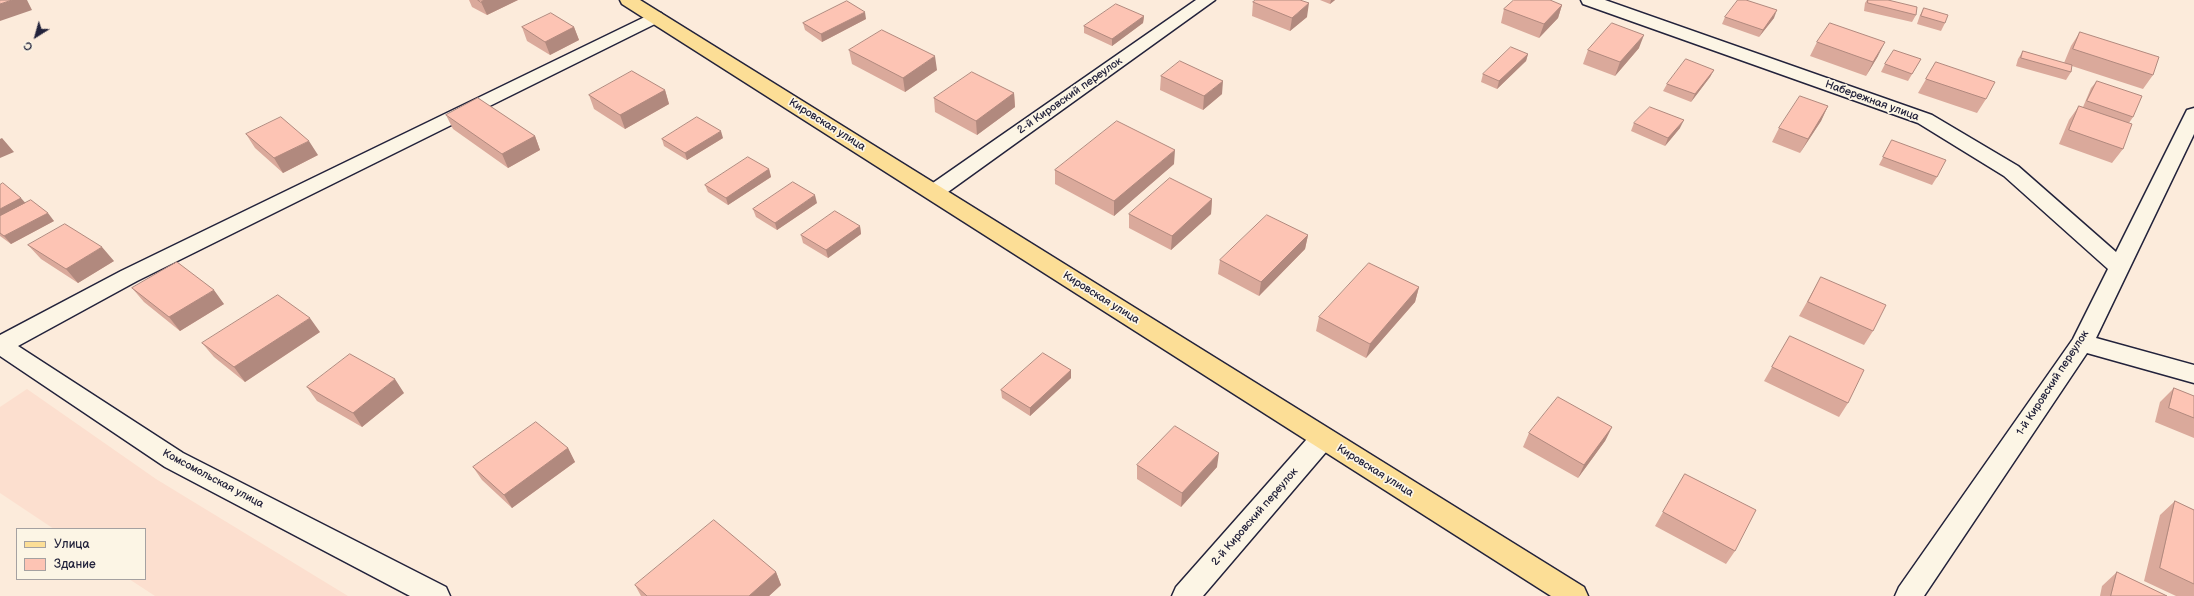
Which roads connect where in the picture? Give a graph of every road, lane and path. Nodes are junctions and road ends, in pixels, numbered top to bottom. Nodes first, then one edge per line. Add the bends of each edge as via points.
1 (628, 0) edge
2 (1207, 0) edge
3 (1589, 0) edge
4 (655, 17) junction
5 (2194, 114) edge
6 (934, 192) junction
7 (2119, 267) junction
8 (2082, 343) junction
9 (0, 345) edge
10 (2194, 374) edge
11 (1323, 438) junction
12 (436, 596) edge
13 (1186, 596) edge
14 (1574, 596) edge
15 (1909, 596) edge

1 - 4 main road, Кировская улица
2 - 6 street, 2-й Кировский переулок
3 - 7 street, Набережная улица via 1925,119 2011,171
4 - 6 main road, Кировская улица
4 - 9 street via 129,276
5 - 7 street, 1-й Кировский переулок
6 - 11 main road, Кировская улица
7 - 8 street, 1-й Кировский переулок
8 - 10 street
8 - 15 street, 1-й Кировский переулок
9 - 12 street, Комсомольская улица via 174,460
11 - 13 street, 2-й Кировский переулок
11 - 14 main road, Кировская улица

